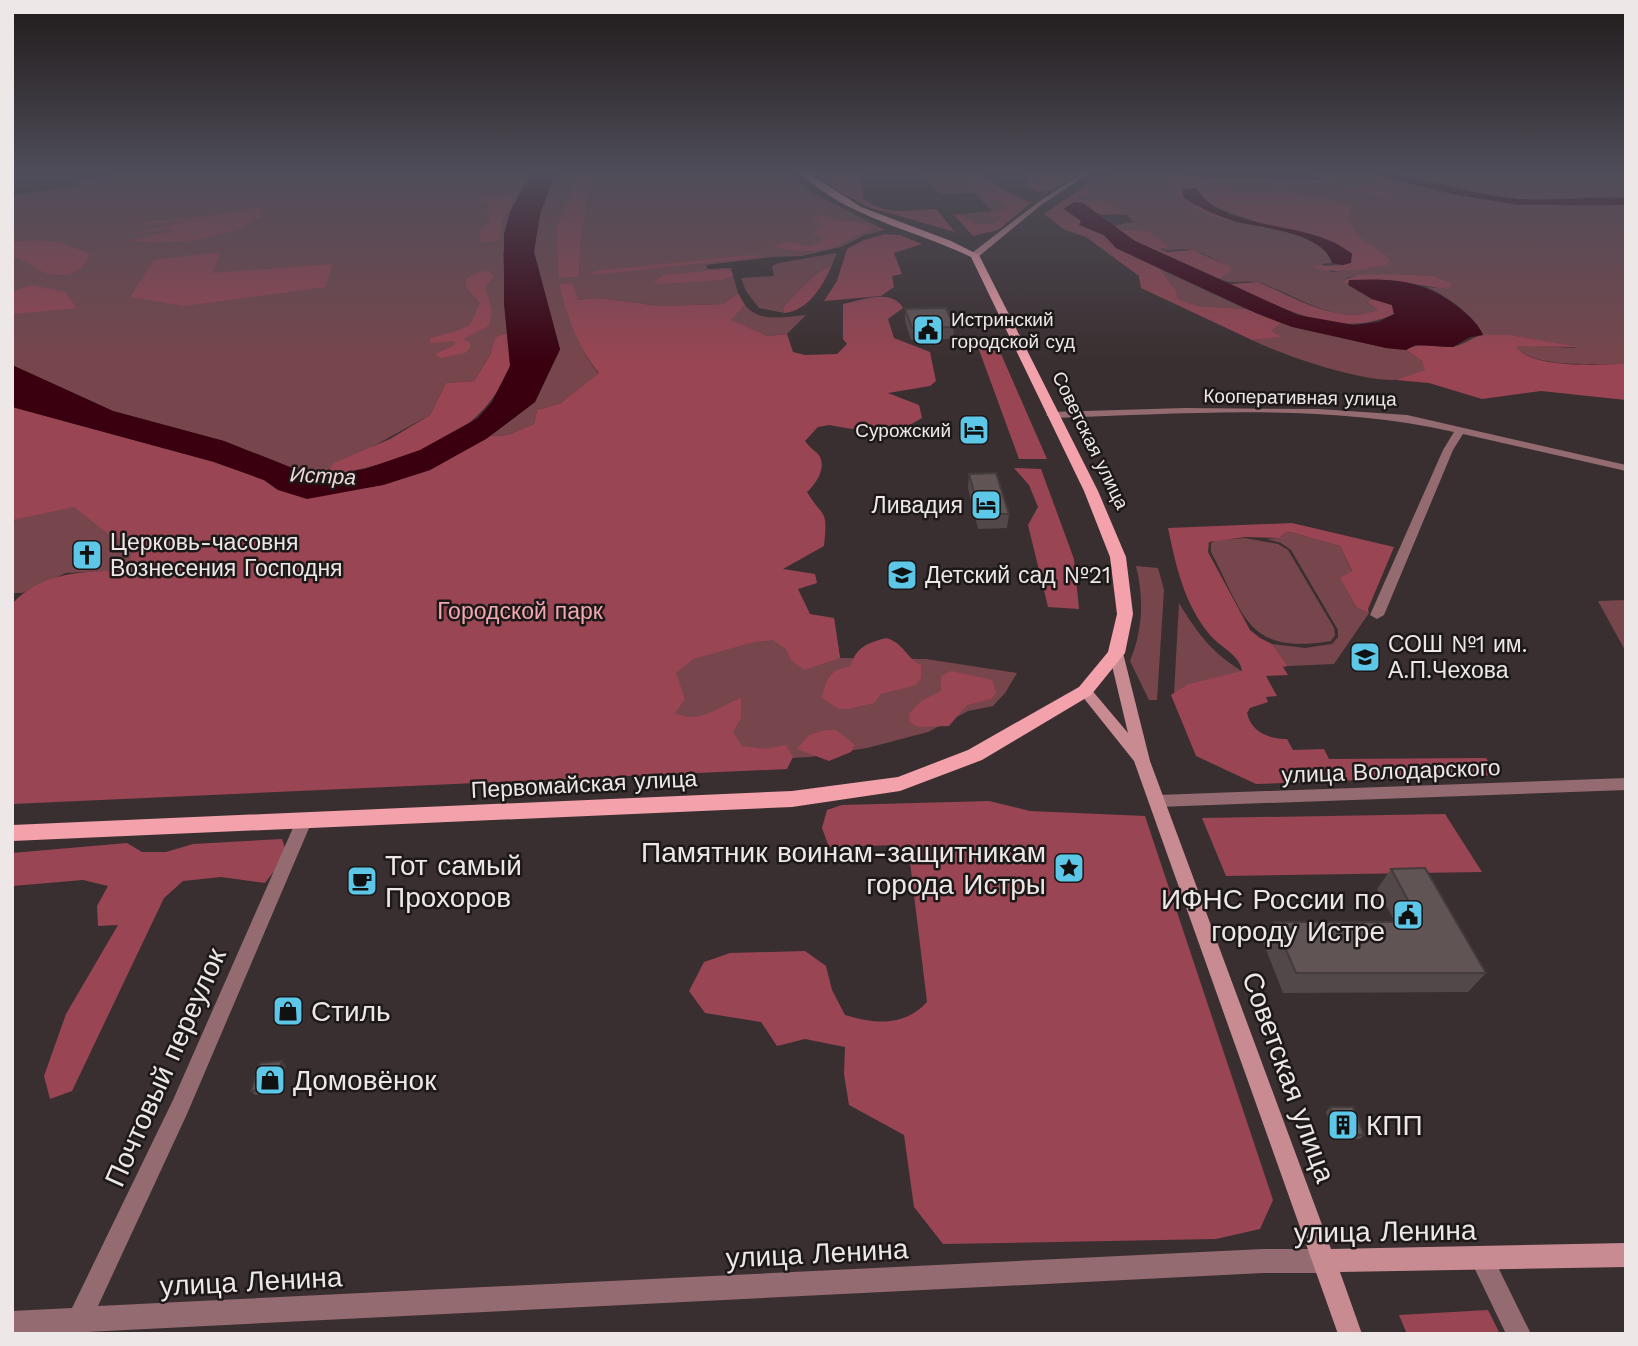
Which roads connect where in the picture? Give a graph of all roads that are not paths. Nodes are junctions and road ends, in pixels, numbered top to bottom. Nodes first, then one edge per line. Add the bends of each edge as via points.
1 (926, 235) edge
2 (1000, 235) edge
3 (975, 255) junction
4 (1051, 415) junction
5 (1460, 430) junction
6 (1626, 468) edge
7 (1377, 615) dead end
8 (1116, 653) junction
9 (1085, 691) junction
10 (1142, 761) junction
11 (1626, 785) edge
12 (1157, 801) junction
13 (304, 821) junction
14 (12, 834) edge
15 (1626, 1255) edge
16 (1482, 1259) junction
17 (1323, 1261) junction
18 (12, 1323) edge
19 (75, 1326) edge
20 (1350, 1334) edge
21 (1519, 1334) edge

1 - 3 main road
2 - 3 main road
3 - 4 main road, Советская улица
4 - 5 street, Кооперативная улица via 1376,414
4 - 8 main road, Советская улица via 1091,491 1118,557 1125,614
5 - 6 street, Кооперативная улица
5 - 7 street
8 - 9 main road, Первомайская улица
8 - 10 main road, Советская улица
9 - 10 main road, Советская улица
9 - 13 main road, Первомайская улица via 975,755 900,784 792,799
10 - 12 main road, Советская улица
11 - 12 street, улица Володарского
12 - 17 main road, Советская улица
13 - 14 main road, Первомайская улица
13 - 19 street, Почтовый переулок via 180,1107
15 - 16 main road, улица Ленина
16 - 17 main road, улица Ленина
16 - 21 street
17 - 19 street, улица Ленина
17 - 20 main road, Советская улица
18 - 19 street, улица Ленина

